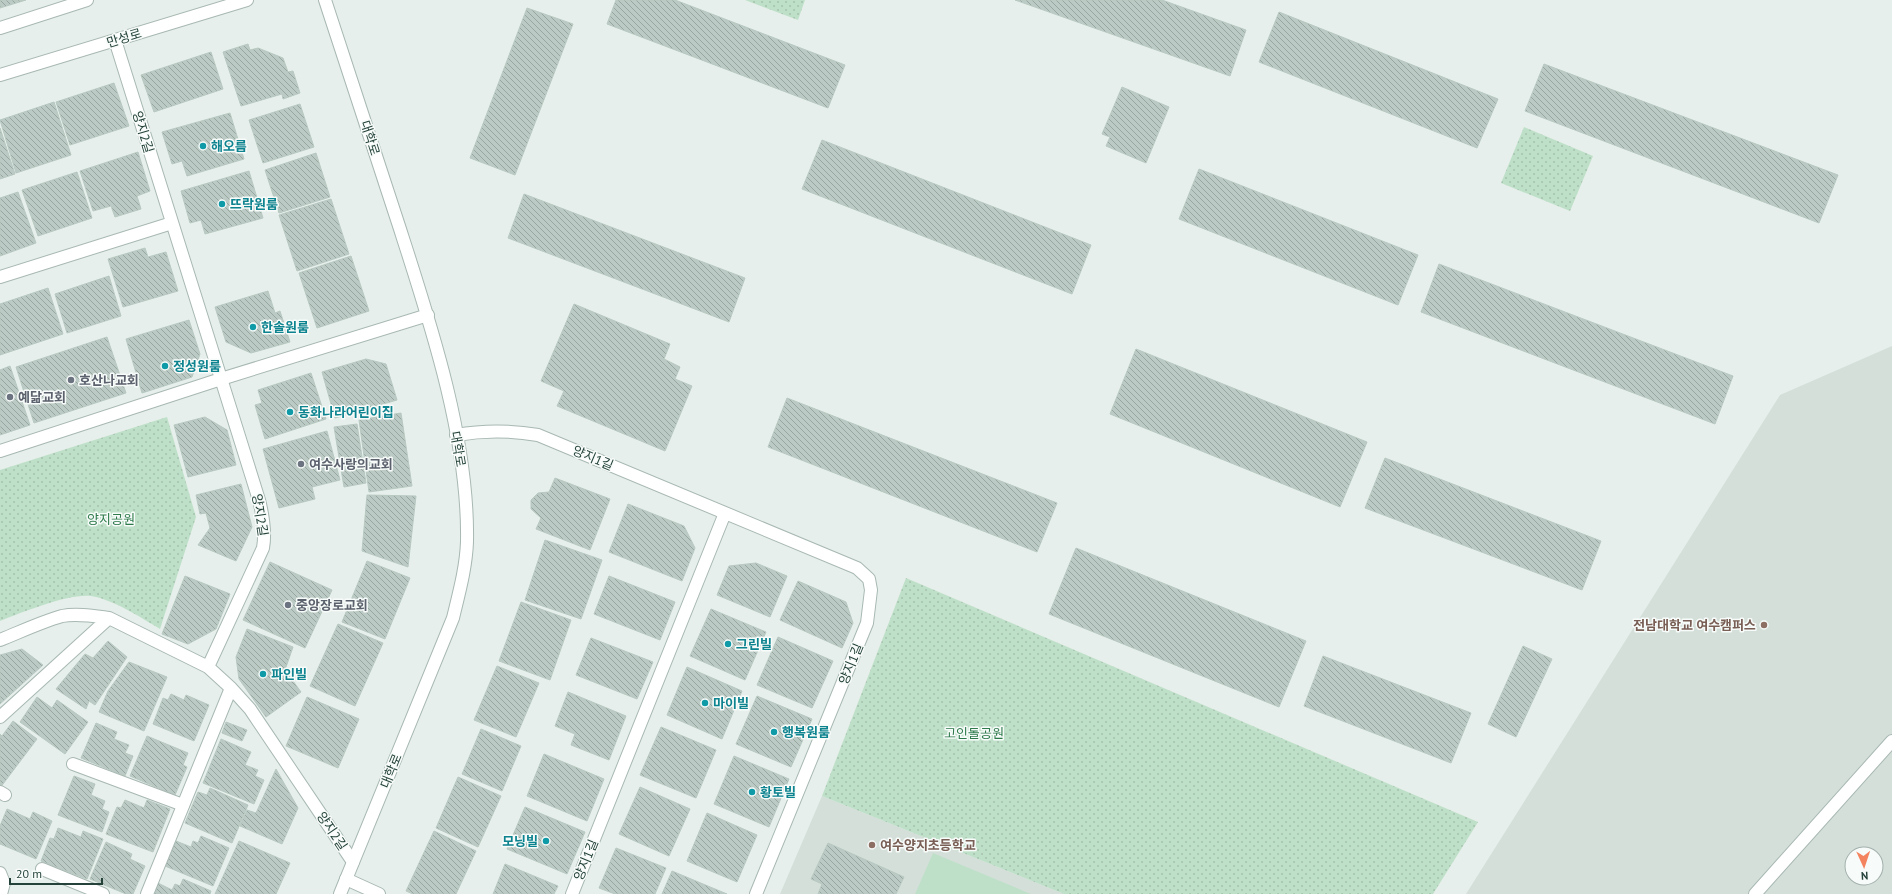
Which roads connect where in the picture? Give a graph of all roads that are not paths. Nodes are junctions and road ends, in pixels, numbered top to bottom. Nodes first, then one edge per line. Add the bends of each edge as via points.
1 (87, 0) edge
2 (247, 0) edge
3 (326, 0) edge
4 (0, 28) edge
5 (115, 40) junction
6 (0, 75) edge
7 (172, 223) junction
8 (0, 277) edge
9 (428, 315) junction
10 (222, 379) junction
11 (456, 435) junction
12 (0, 451) edge
13 (725, 513) junction
14 (108, 618) junction
15 (0, 640) edge
16 (208, 668) junction
17 (231, 688) junction
18 (0, 717) edge
19 (1892, 741) edge
20 (72, 764) dead end
21 (183, 805) junction
22 (353, 862) junction
23 (42, 869) dead end
24 (0, 873) edge
25 (346, 879) junction
26 (2, 894) edge
27 (103, 894) edge
28 (147, 894) edge
29 (340, 894) edge
30 (379, 894) edge
31 (572, 894) edge
32 (756, 894) edge
33 (1755, 894) edge

1 - 4 street
2 - 5 street, 만성로
3 - 9 street, 대학로
5 - 6 street, 만성로
5 - 7 street, 양지2길
7 - 8 street
7 - 10 street, 양지2길
9 - 10 street
9 - 11 street, 대학로
10 - 12 street
10 - 16 street, 양지2길 via 259,500 265,538 264,548
11 - 13 street, 양지1길 via 481,430 512,430 538,435
11 - 22 street, 대학로 via 466,504 467,544 464,573 453,618
13 - 31 street, 양지1길
13 - 32 street, 양지1길 via 857,568 868,579 871,590 868,623
14 - 15 street, 양지2길 via 63,616
14 - 16 street, 양지2길
14 - 18 street
16 - 17 street, 양지2길
17 - 21 street
17 - 22 street, 양지2길 via 262,727
19 - 33 street
20 - 21 street
21 - 28 street
22 - 25 street, 대학로
23 - 27 street
24 - 26 street via 4,883
25 - 29 street, 대학로
25 - 30 street

